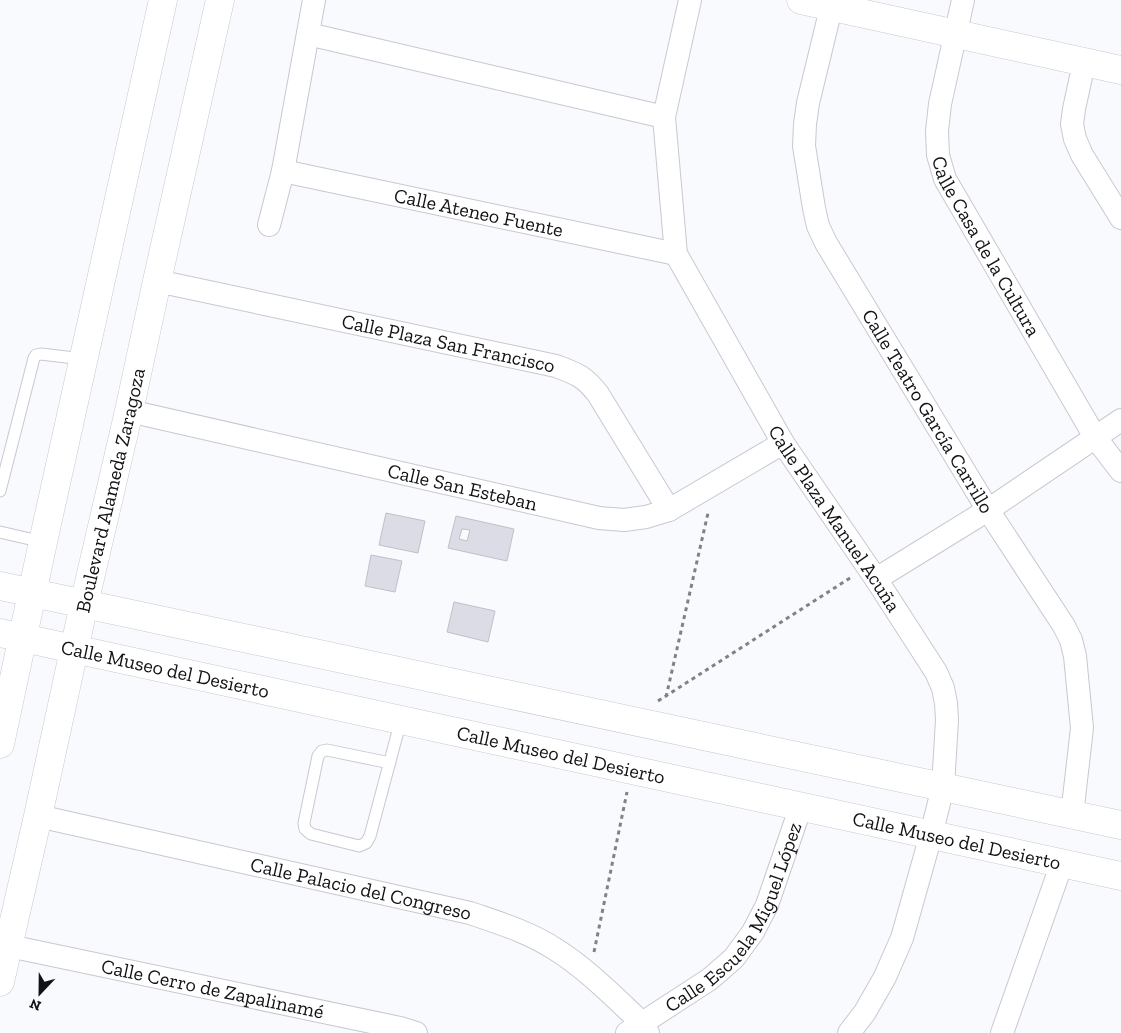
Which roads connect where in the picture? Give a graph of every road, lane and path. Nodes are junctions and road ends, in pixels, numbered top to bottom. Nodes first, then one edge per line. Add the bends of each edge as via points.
1 (163, 0) edge
2 (220, 0) edge
3 (314, 0) edge
4 (690, 0) edge
5 (802, 0) edge
6 (963, 0) edge
7 (832, 3) edge
8 (308, 34) junction
9 (956, 34) junction
10 (1084, 62) junction
11 (1121, 70) edge
12 (664, 117) junction
13 (283, 171) junction
14 (1121, 218) edge
15 (269, 225) dead end
16 (676, 254) junction
17 (157, 281) junction
18 (84, 359) junction
19 (129, 411) junction
20 (1121, 420) edge
21 (1095, 437) junction
22 (783, 443) junction
23 (1121, 471) edge
24 (715, 483) junction
25 (1, 486) edge
26 (669, 510) junction
27 (988, 510) junction
28 (0, 532) edge
29 (42, 542) junction
30 (872, 573) junction
31 (0, 586) edge
32 (32, 594) junction
33 (84, 604) junction
34 (11, 636) edge
35 (74, 649) junction
36 (666, 697) junction
37 (658, 701) dead end
38 (401, 720) junction
39 (0, 744) edge
40 (390, 763) junction
41 (632, 769) junction
42 (943, 787) junction
43 (801, 806) junction
44 (1072, 815) junction
45 (38, 816) junction
46 (1121, 825) edge
47 (931, 835) junction
48 (1062, 863) junction
49 (1121, 876) edge
50 (8, 946) junction
51 (589, 974) junction
52 (0, 982) edge
53 (639, 1030) edge
54 (416, 1033) edge
55 (849, 1033) edge
56 (1002, 1033) edge

1 - 18 street
2 - 17 street, Boulevard Alameda Zaragoza
3 - 8 street
4 - 12 street, Calle Plaza Manuel Acuña
5 - 7 street
6 - 9 street, Calle Casa de la Cultura
7 - 9 street
7 - 27 street, Calle Teatro García Carrillo via 804,124 804,146 818,226
8 - 12 street
8 - 13 street
9 - 10 street
9 - 21 street, Calle Casa de la Cultura via 937,131 938,155 945,179
10 - 11 street
10 - 14 street via 1072,124 1075,138
12 - 16 street, Calle Plaza Manuel Acuña
13 - 15 street
13 - 16 street, Calle Ateneo Fuente
16 - 22 street, Calle Plaza Manuel Acuña
17 - 19 street, Boulevard Alameda Zaragoza
17 - 26 street, Calle Plaza San Francisco via 574,372 588,381 598,394
18 - 25 lane via 41,354 34,358
18 - 29 street
19 - 26 street, Calle San Esteban via 599,518 624,520
19 - 33 street, Boulevard Alameda Zaragoza
20 - 21 street
21 - 23 street, Calle Casa de la Cultura
21 - 27 street
22 - 24 street, Calle San Esteban
22 - 30 street, Calle Plaza Manuel Acuña
24 - 26 street, Calle San Esteban
24 - 36 path
27 - 30 street
27 - 44 street, Calle Teatro García Carrillo via 1071,640 1082,728
28 - 29 lane
29 - 32 street
30 - 36 path
30 - 42 street, Calle Plaza Manuel Acuña via 943,688 947,720
31 - 32 street
32 - 33 street
32 - 34 street
33 - 35 street, Boulevard Alameda Zaragoza
33 - 42 street
34 - 35 street, Calle Museo del Desierto
34 - 39 street
35 - 38 street, Calle Museo del Desierto
35 - 45 street, Boulevard Alameda Zaragoza
36 - 37 path
38 - 40 lane
38 - 41 street, Calle Museo del Desierto
40 - 40 lane via 366,843 359,846 311,834 305,829 318,756 322,751
41 - 43 street, Calle Museo del Desierto
41 - 51 path
42 - 44 street
42 - 47 street, Calle Plaza Manuel Acuña
43 - 47 street, Calle Museo del Desierto
43 - 53 street, Calle Escuela Miguel López via 767,905 753,932 734,958 710,980
44 - 46 street
45 - 50 street, Boulevard Alameda Zaragoza
45 - 51 street, Calle Palacio del Congreso via 470,912 554,948
47 - 48 street, Calle Museo del Desierto
47 - 55 street, Calle Plaza Manuel Acuña via 902,938 885,977
48 - 49 street, Calle Museo del Desierto
48 - 56 street
50 - 52 street, Boulevard Alameda Zaragoza
50 - 54 street, Calle Cerro de Zapalinamé
51 - 53 street, Calle Palacio del Congreso

